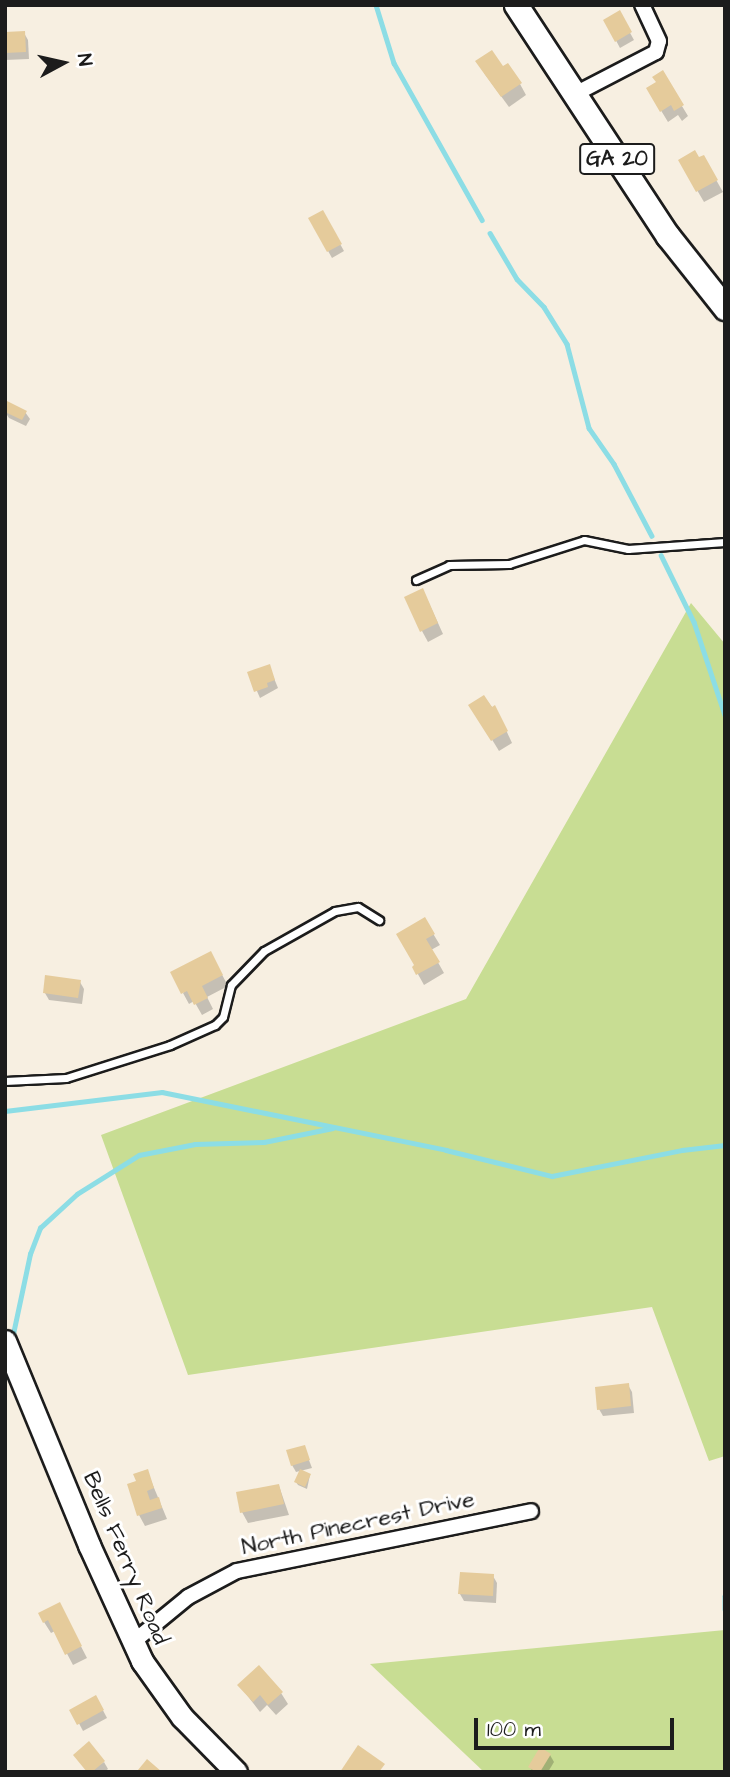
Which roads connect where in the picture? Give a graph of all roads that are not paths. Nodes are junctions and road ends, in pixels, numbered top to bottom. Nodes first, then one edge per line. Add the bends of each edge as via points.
1 (516, 5) edge
2 (642, 5) edge
3 (575, 94) junction
4 (725, 308) edge
5 (725, 542) edge
6 (416, 580) dead end
7 (379, 920) dead end
8 (5, 1081) edge
9 (5, 1341) edge
10 (531, 1511) dead end
11 (132, 1643) junction
12 (236, 1772) edge

1 - 3 main road, GA 20
2 - 3 street via 659,41 656,52
3 - 4 main road, GA 20 via 668,236
5 - 6 lane via 628,548 584,540 509,564 450,565
7 - 8 lane via 358,907 335,911 264,951 231,985 223,1017 170,1045 66,1078
9 - 11 main road, Bells Ferry Road
10 - 11 street, North Pinecrest Drive via 237,1571 188,1597
11 - 12 main road, Bells Ferry Road via 158,1688

